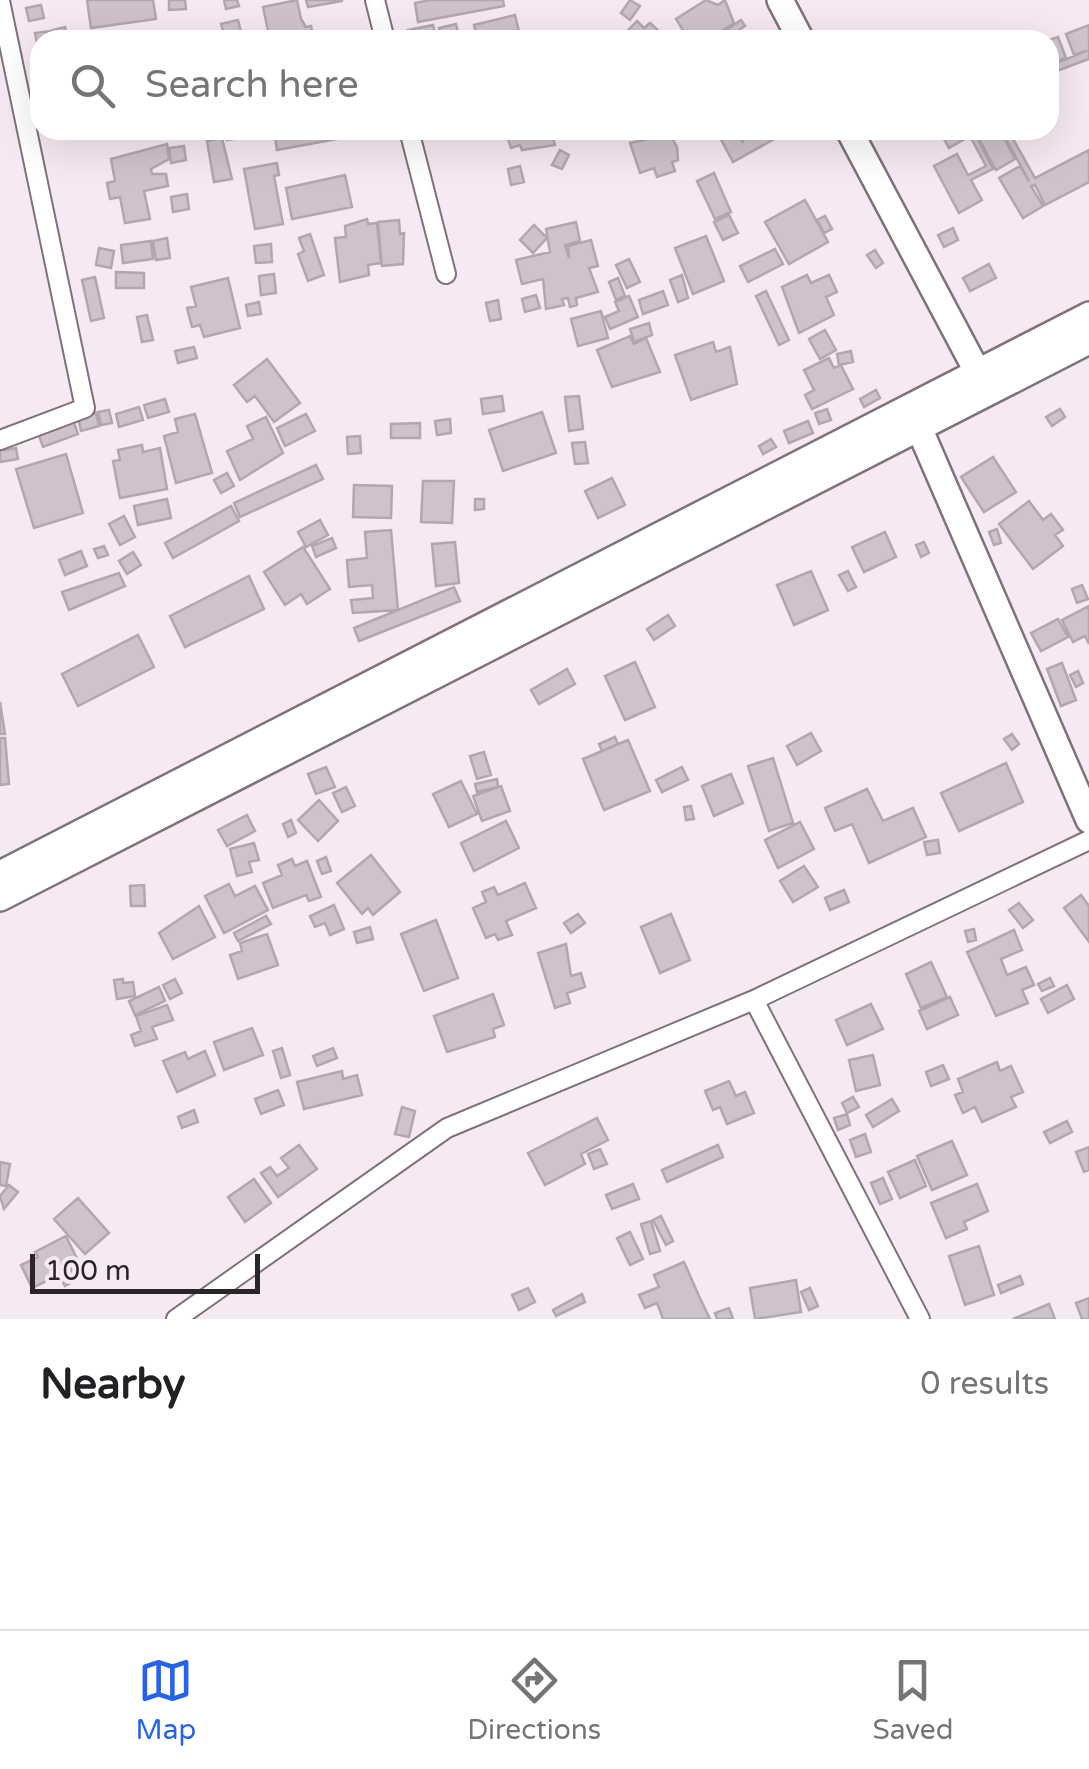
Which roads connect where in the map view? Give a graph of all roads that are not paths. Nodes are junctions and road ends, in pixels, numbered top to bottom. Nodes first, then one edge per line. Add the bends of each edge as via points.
1 (375, 0) edge
2 (780, 0) edge
3 (0, 1) edge
4 (382, 30) edge
5 (796, 30) edge
6 (412, 140) edge
7 (854, 140) edge
8 (446, 274) dead end
9 (1089, 315) edge
10 (1089, 341) edge
11 (978, 373) junction
12 (918, 428) junction
13 (0, 440) edge
14 (700, 528) junction
15 (1089, 820) edge
16 (1089, 840) edge
17 (0, 874) edge
18 (0, 898) edge
19 (754, 1000) junction
20 (176, 1319) edge
21 (920, 1319) edge

1 - 4 street
2 - 5 street
3 - 13 street via 85,408
6 - 8 street
7 - 11 street
9 - 11 street
10 - 12 street
11 - 14 street
12 - 14 street
12 - 15 street
14 - 17 street
14 - 18 street
16 - 19 street
19 - 20 street via 447,1128
19 - 21 street

